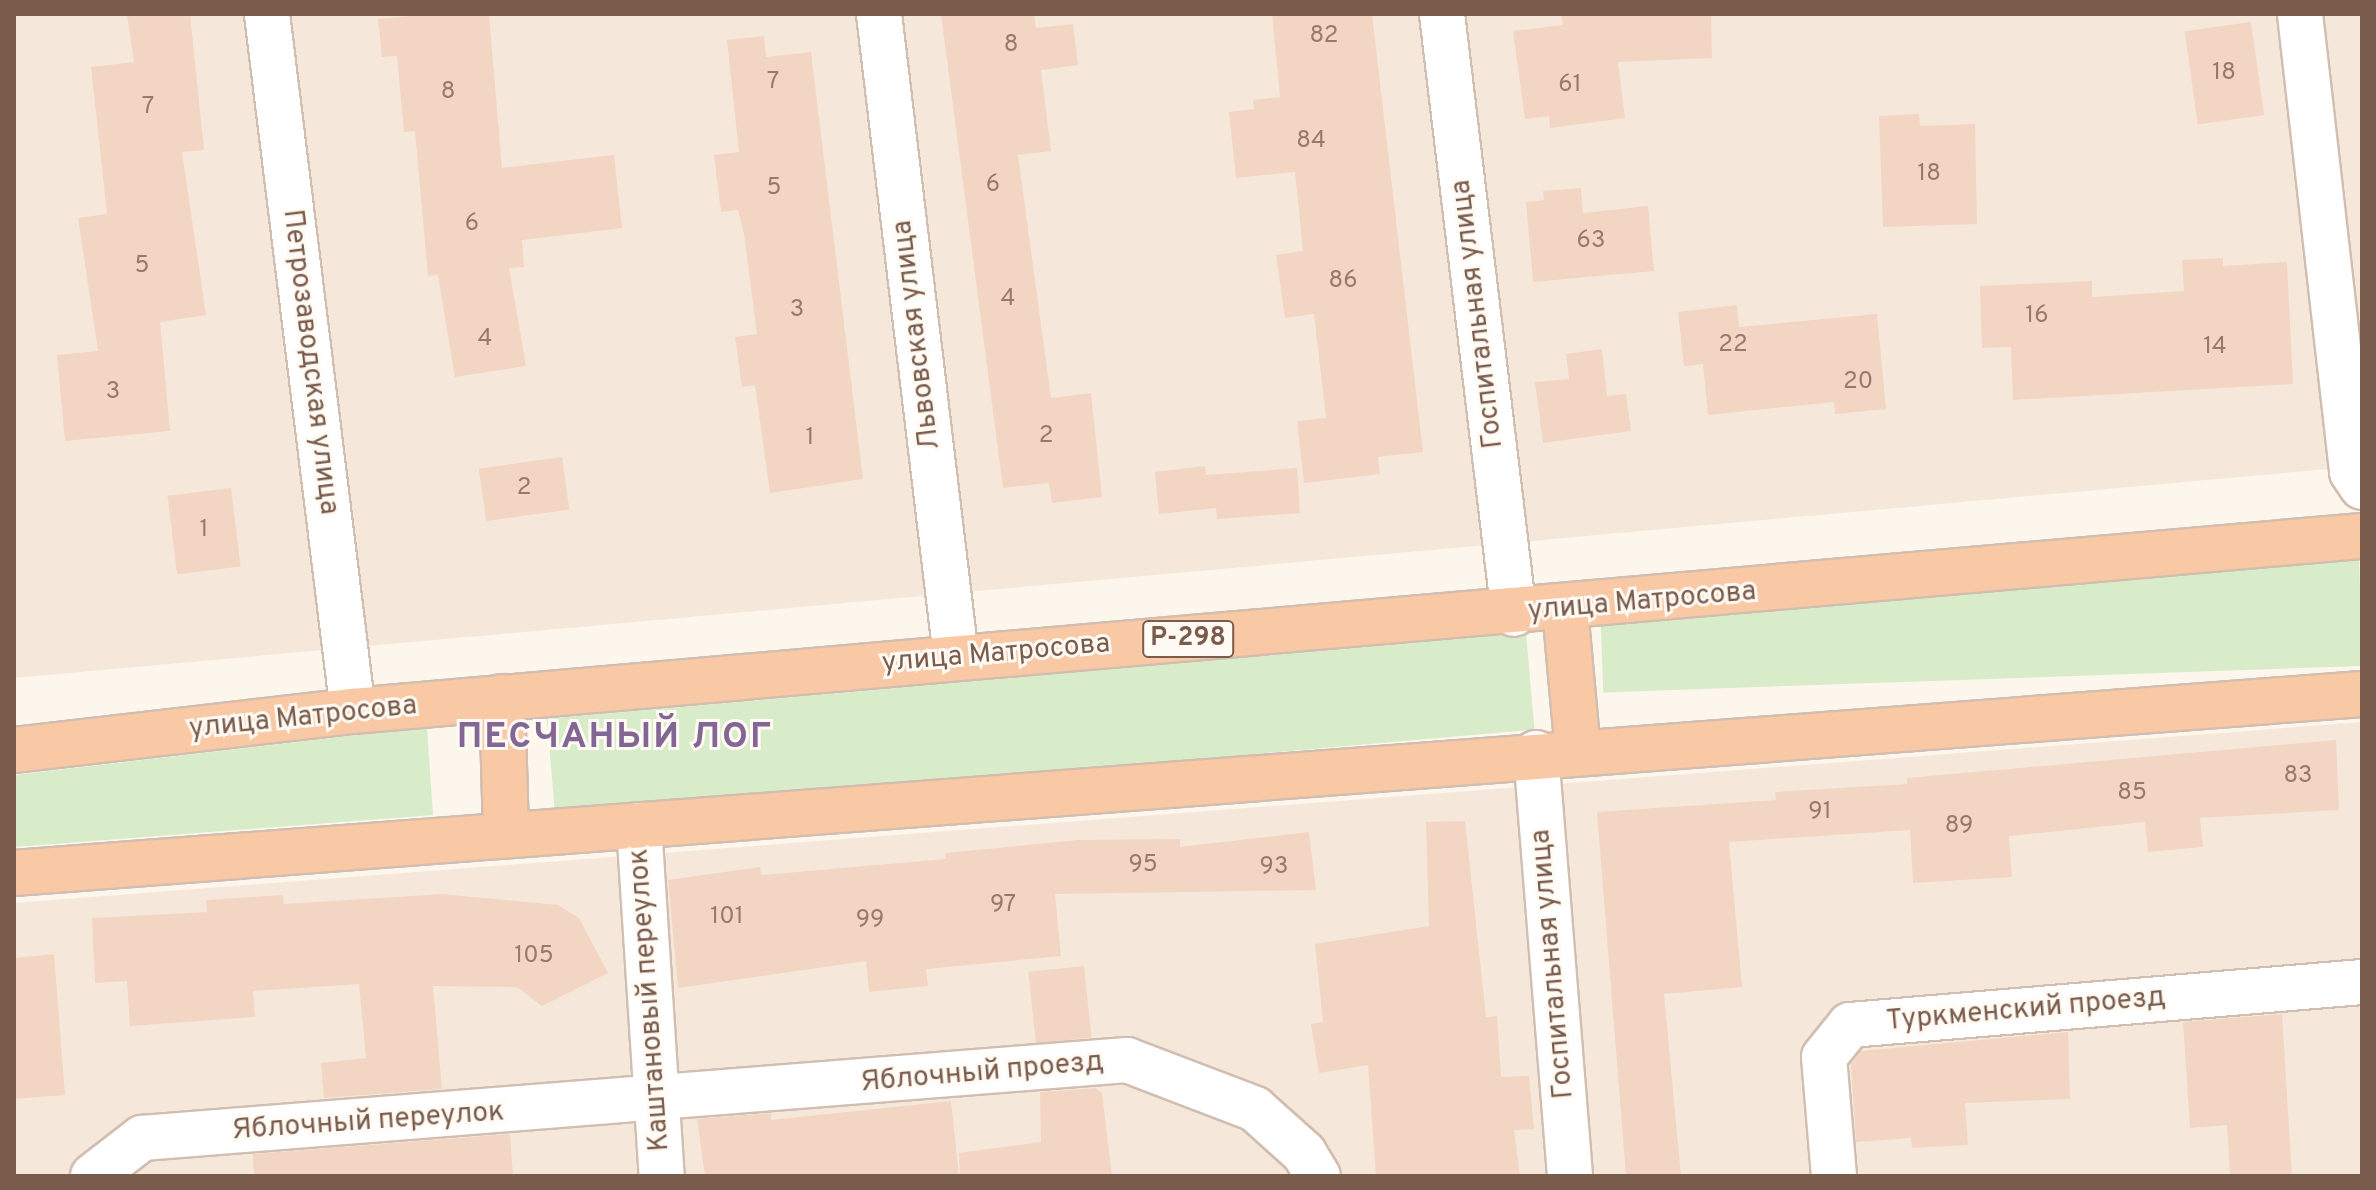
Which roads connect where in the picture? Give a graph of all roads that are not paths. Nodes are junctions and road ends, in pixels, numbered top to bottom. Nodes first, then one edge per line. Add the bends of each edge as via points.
1 (267, 14) edge
2 (879, 14) edge
3 (1442, 14) edge
4 (2300, 14) edge
5 (2362, 487) edge
6 (2362, 536) edge
7 (1565, 609) junction
8 (1514, 614) junction
9 (956, 657) junction
10 (2362, 694) edge
11 (502, 697) junction
12 (353, 711) junction
13 (14, 750) edge
14 (1578, 751) junction
15 (1536, 753) junction
16 (639, 825) junction
17 (506, 833) junction
18 (14, 873) edge
19 (2362, 982) edge
20 (656, 1101) junction
21 (93, 1176) edge
22 (662, 1176) edge
23 (1318, 1176) edge
24 (1570, 1176) edge
25 (1834, 1176) edge

1 - 12 street, Петрозаводская улица
2 - 9 street, Львовская улица
3 - 8 street, Госпитальная улица
4 - 5 street via 2352,472
6 - 7 highway, улица Матросова / Р-298
7 - 8 highway, улица Матросова / Р-298
7 - 14 highway
8 - 9 highway, улица Матросова / Р-298
9 - 11 highway, улица Матросова / Р-298
10 - 14 highway
11 - 12 highway, улица Матросова / Р-298
11 - 17 highway
12 - 13 highway, улица Матросова / Р-298
14 - 15 highway
15 - 16 highway
15 - 24 street, Госпитальная улица
16 - 17 highway
16 - 20 street, Каштановый переулок
17 - 18 highway
19 - 25 street, Туркменский проезд via 1850,1025 1824,1057
20 - 21 street, Яблочный переулок via 142,1138
20 - 22 street, Каштановый переулок
20 - 23 street, Яблочный проезд via 1127,1060 1255,1109 1304,1153

